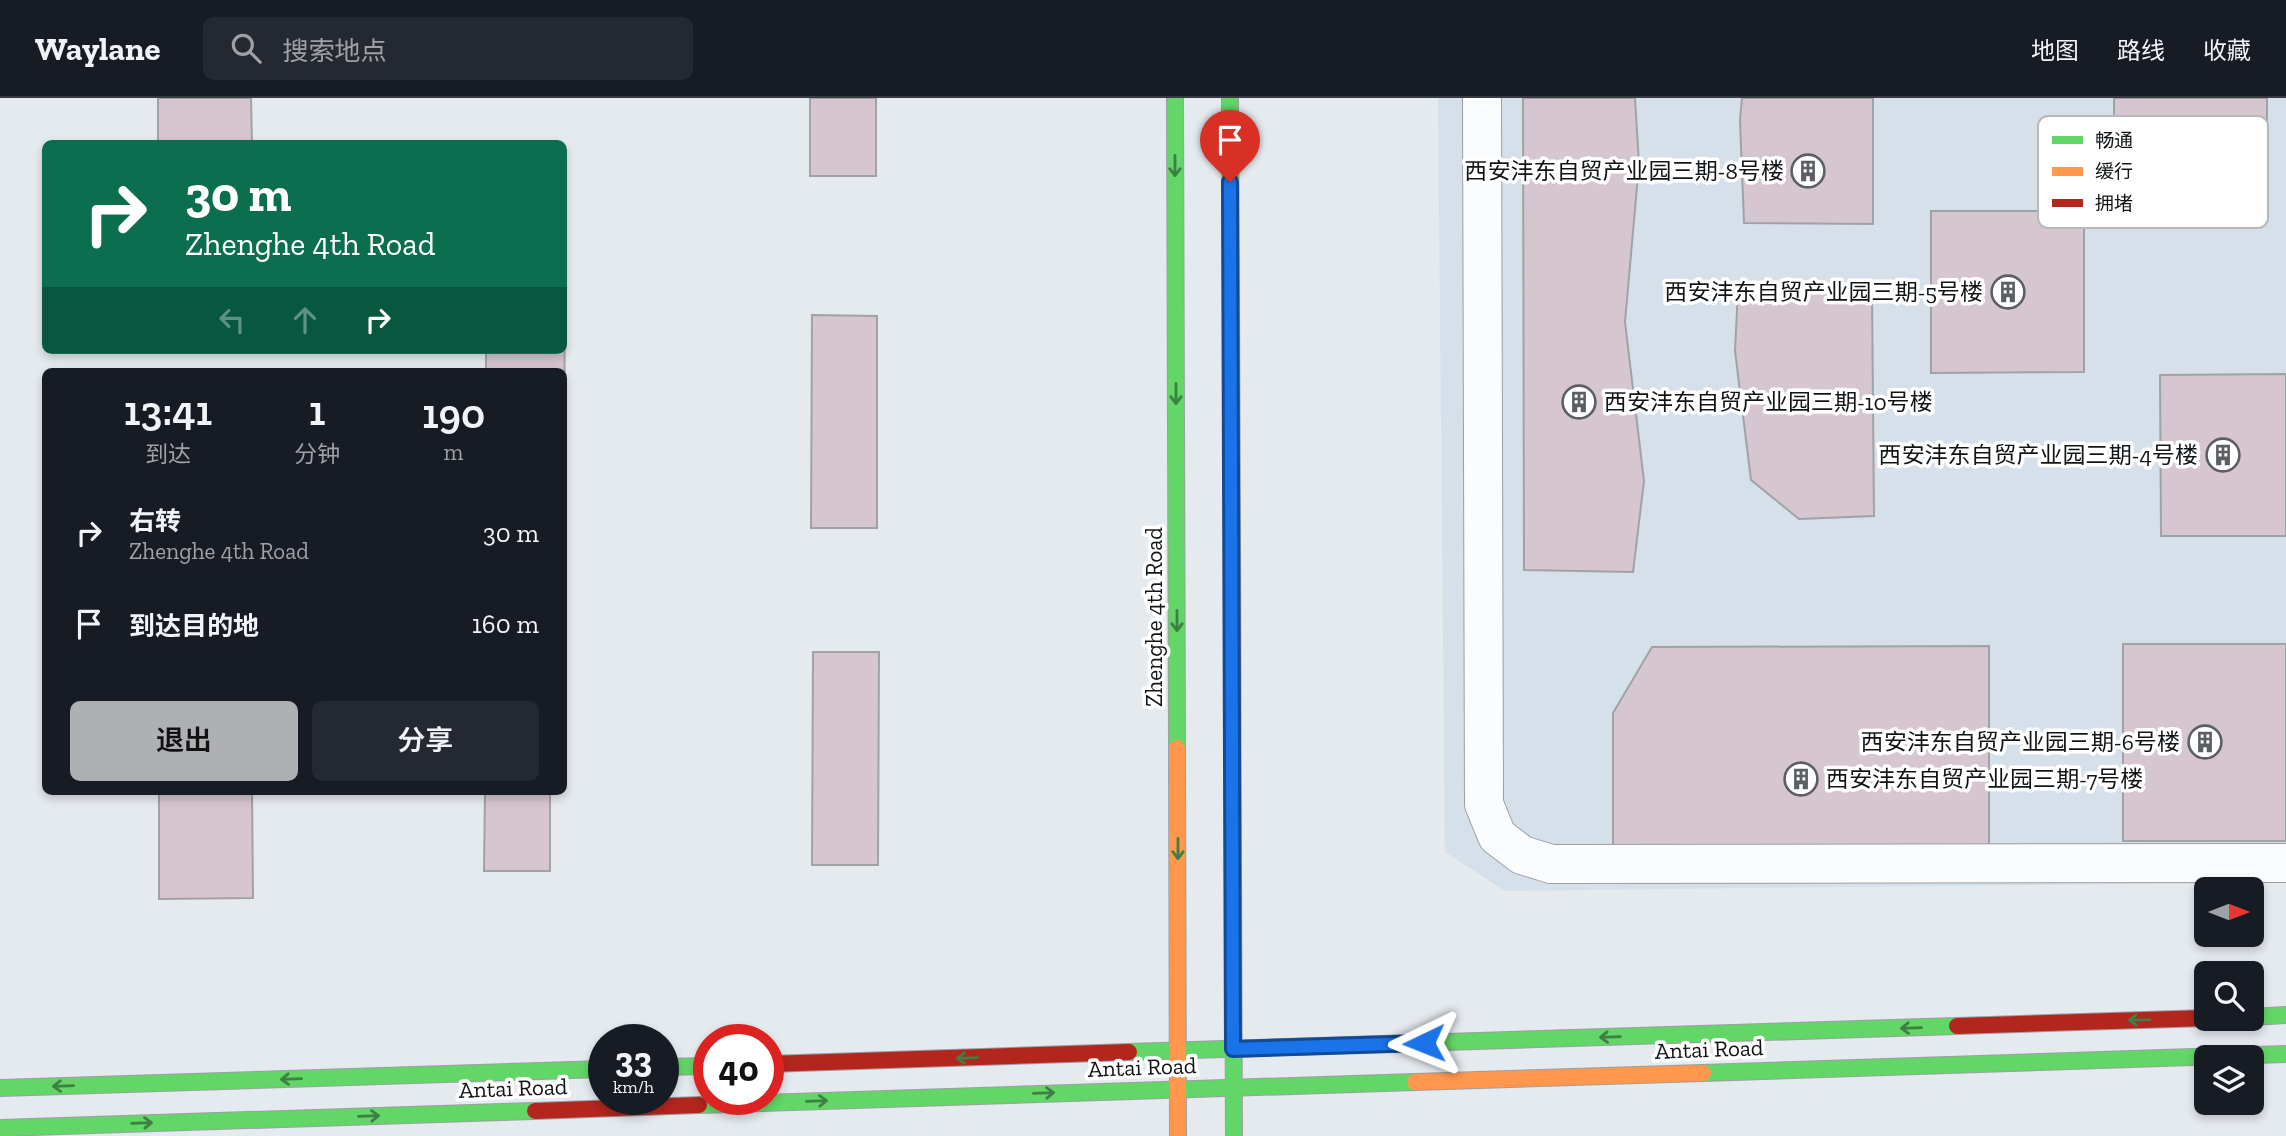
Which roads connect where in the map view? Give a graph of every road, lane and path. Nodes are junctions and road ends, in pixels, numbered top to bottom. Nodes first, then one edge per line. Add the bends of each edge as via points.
1 (1175, 98) edge
2 (1230, 98) edge
3 (1482, 98) edge
4 (2286, 863) edge
5 (2286, 1015) edge
6 (2264, 1016) edge
7 (2194, 1018) edge
8 (1233, 1049) junction
9 (1178, 1051) junction
10 (2286, 1054) edge
11 (784, 1063) edge
12 (588, 1070) edge
13 (1233, 1086) junction
14 (0, 1088) edge
15 (1178, 1088) junction
16 (0, 1128) edge
17 (1178, 1136) edge
18 (1234, 1136) edge

1 -> 9 street, Zhenghe 4th Road
2 - 8 street
3 - 4 street via 1484,804 1497,836 1522,855 1551,864
5 - 6 street
7 -> 8 street, Antai Road
8 - 9 street, Antai Road
8 - 13 street
9 -> 11 street, Antai Road
9 - 15 street, Zhenghe 4th Road
10 - 13 street, Antai Road
12 -> 14 street, Antai Road
13 - 15 street, Antai Road
13 - 18 street
16 -> 15 street, Antai Road
15 - 17 street, Zhenghe 4th Road

